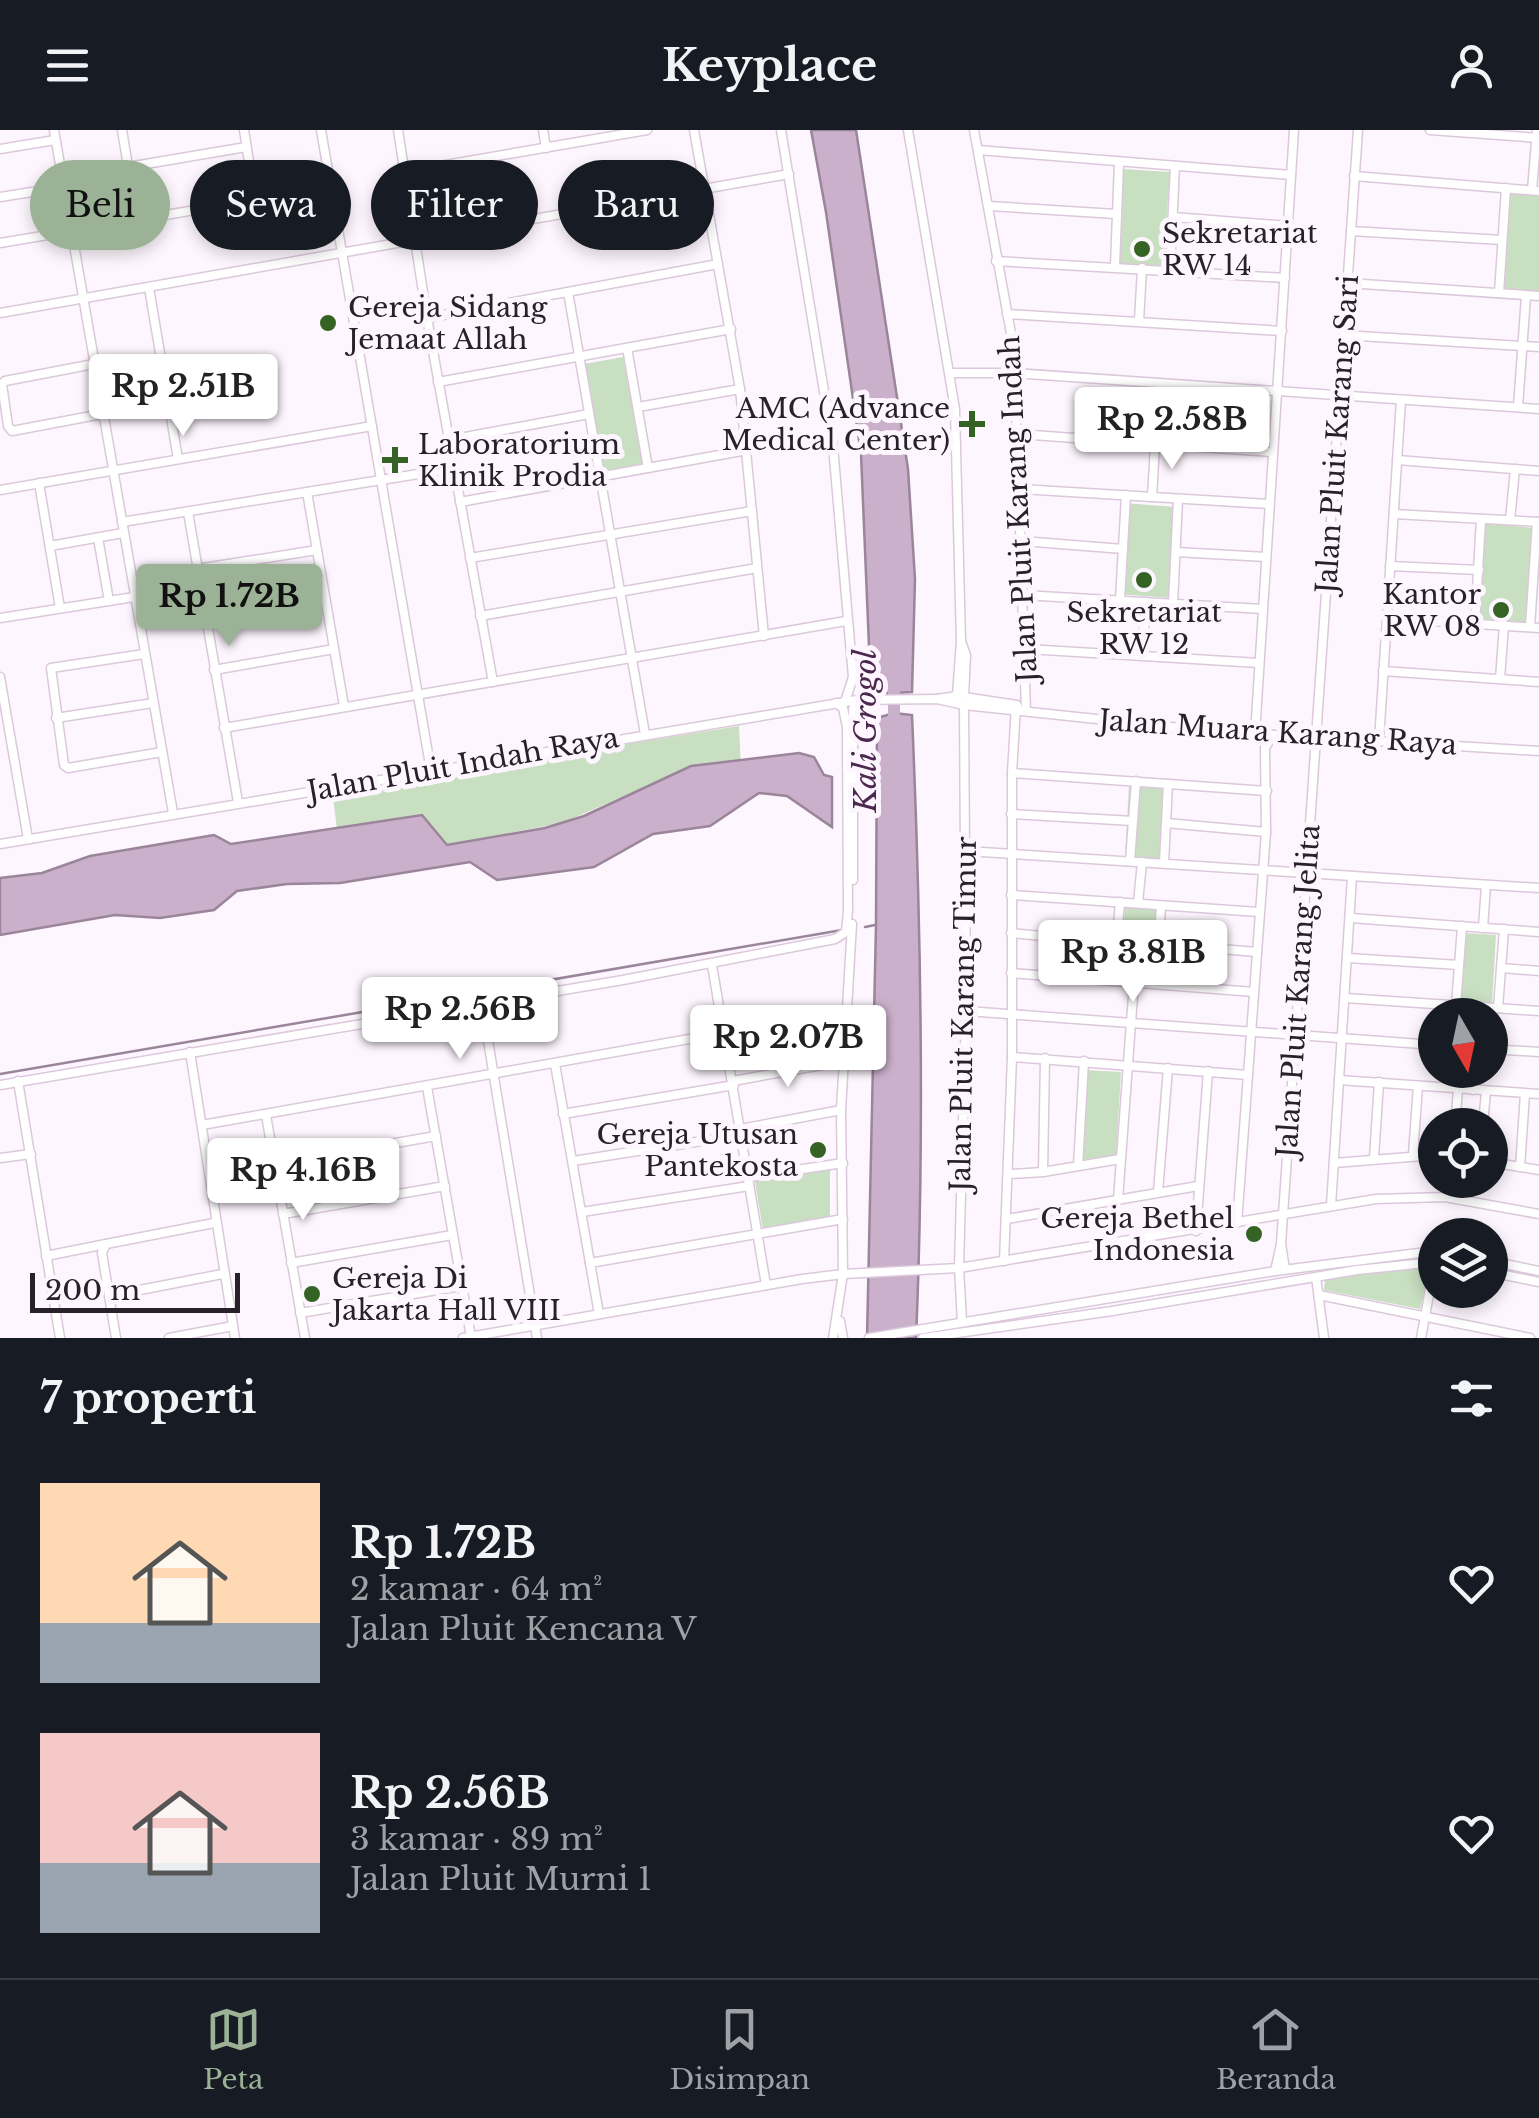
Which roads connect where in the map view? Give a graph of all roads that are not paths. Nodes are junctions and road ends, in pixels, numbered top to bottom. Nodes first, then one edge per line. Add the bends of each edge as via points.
1 (122, 130) edge
2 (244, 130) edge
3 (321, 130) edge
4 (398, 130) edge
5 (543, 130) edge
6 (646, 130) edge
7 (694, 130) edge
8 (782, 130) edge
9 (908, 130) edge
10 (974, 130) edge
11 (1294, 130) edge
12 (1358, 130) edge
13 (1430, 130) edge
14 (55, 135) edge
15 (1537, 135) edge
16 (246, 146) junction
17 (546, 148) junction
18 (0, 149) edge
19 (978, 150) junction
20 (59, 160) edge
21 (127, 160) edge
22 (170, 160) edge
23 (249, 160) edge
24 (326, 160) edge
25 (403, 160) edge
26 (476, 160) edge
27 (699, 160) edge
28 (1119, 162) junction
29 (1175, 166) junction
30 (789, 174) junction
31 (1291, 175) junction
32 (1354, 176) junction
33 (714, 186) edge
34 (1506, 188) junction
35 (1536, 191) edge
36 (30, 192) edge
37 (0, 197) edge
38 (989, 206) junction
39 (1116, 214) junction
40 (1173, 218) junction
41 (1290, 226) junction
42 (1351, 231) junction
43 (30, 238) edge
44 (1502, 240) junction
45 (714, 242) edge
46 (0, 243) edge
47 (371, 249) edge
48 (74, 250) edge
49 (340, 250) edge
50 (417, 250) edge
51 (341, 254) junction
52 (996, 261) junction
53 (718, 264) junction
54 (1115, 266) junction
55 (1142, 268) junction
56 (1170, 270) junction
57 (1286, 278) junction
58 (1348, 284) junction
59 (149, 288) junction
60 (568, 292) junction
61 (1499, 293) junction
62 (1526, 296) junction
63 (1539, 296) edge
64 (83, 299) junction
65 (0, 313) edge
66 (1008, 314) junction
67 (427, 318) junction
68 (1139, 321) junction
69 (730, 329) junction
70 (1282, 331) junction
71 (1343, 335) junction
72 (1522, 346) junction
73 (1539, 347) edge
74 (627, 348) junction
75 (579, 356) junction
76 (94, 364) junction
77 (950, 374) junction
78 (1014, 374) junction
79 (438, 382) junction
80 (740, 389) junction
81 (1278, 393) junction
82 (1338, 396) junction
83 (1401, 400) junction
84 (1518, 407) junction
85 (638, 408) junction
86 (1539, 409) edge
87 (102, 414) junction
88 (589, 414) junction
89 (372, 426) junction
90 (1018, 434) junction
91 (449, 440) junction
92 (1155, 444) junction
93 (747, 450) junction
94 (1272, 452) junction
95 (178, 459) junction
96 (1397, 460) junction
97 (455, 468) junction
98 (648, 468) junction
99 (1514, 469) junction
100 (112, 470) junction
101 (1539, 470) edge
102 (600, 476) junction
103 (381, 481) junction
104 (39, 482) junction
105 (1020, 489) junction
106 (0, 490) edge
107 (308, 492) junction
108 (1126, 495) junction
109 (1152, 497) junction
110 (1178, 499) junction
111 (460, 502) junction
112 (1269, 504) junction
113 (752, 511) junction
114 (188, 512) junction
115 (1394, 514) junction
116 (1481, 518) junction
117 (1510, 520) junction
118 (1538, 522) edge
119 (122, 528) junction
120 (610, 534) junction
121 (98, 538) junction
122 (1022, 541) junction
123 (50, 546) junction
124 (317, 550) junction
125 (1123, 550) junction
126 (1176, 552) junction
127 (1266, 557) junction
128 (470, 558) junction
129 (1390, 566) junction
130 (757, 568) junction
131 (197, 569) junction
132 (1478, 570) junction
133 (1536, 575) edge
134 (620, 593) junction
135 (1023, 595) junction
136 (134, 597) junction
137 (325, 598) junction
138 (109, 600) junction
139 (1120, 600) junction
140 (1145, 602) junction
141 (1173, 604) junction
142 (60, 608) junction
143 (1262, 609) junction
144 (480, 616) junction
145 (0, 618) edge
146 (204, 618) junction
147 (1387, 618) junction
148 (846, 621) junction
149 (1475, 623) junction
150 (1504, 625) junction
151 (1534, 627) edge
152 (764, 636) junction
153 (334, 648) junction
154 (1026, 648) junction
155 (144, 654) junction
156 (1142, 655) junction
157 (631, 658) junction
158 (1259, 664) junction
159 (214, 670) junction
160 (1383, 671) junction
161 (0, 677) edge
162 (853, 678) junction
163 (1500, 679) junction
164 (493, 682) junction
165 (1539, 682) edge
166 (418, 694) junction
167 (933, 699) joint
168 (962, 699) junction
169 (864, 700) junction
170 (153, 702) junction
171 (841, 702) junction
172 (344, 706) junction
173 (1019, 709) junction
174 (56, 718) junction
175 (224, 728) junction
176 (850, 731) junction
177 (644, 734) junction
178 (1256, 734) junction
179 (1273, 735) junction
180 (1316, 738) junction
181 (1379, 742) junction
182 (1539, 751) edge
183 (162, 752) junction
184 (851, 762) junction
185 (431, 771) junction
186 (1012, 773) junction
187 (1136, 781) junction
188 (1168, 784) junction
189 (1267, 791) junction
190 (238, 802) junction
191 (173, 814) junction
192 (1012, 814) junction
193 (1133, 822) junction
194 (1166, 823) junction
195 (1266, 832) junction
196 (28, 839) junction
197 (1, 844) edge
198 (966, 850) junction
199 (1011, 852) junction
200 (1130, 862) junction
201 (1142, 862) junction
202 (1164, 863) junction
203 (1263, 871) junction
204 (1306, 872) junction
205 (1352, 876) junction
206 (1486, 885) junction
207 (1539, 888) edge
208 (1011, 895) junction
209 (1120, 902) junction
210 (1138, 904) junction
211 (1162, 906) junction
212 (1259, 912) junction
213 (1350, 918) junction
214 (1462, 926) junction
215 (1482, 928) junction
216 (1504, 929) junction
217 (1539, 932) edge
218 (1011, 933) junction
219 (1116, 943) junction
220 (824, 944) junction
221 (1159, 944) junction
222 (1257, 952) junction
223 (850, 955) junction
224 (1348, 958) junction
225 (712, 964) junction
226 (1459, 966) junction
227 (1501, 968) junction
228 (1539, 971) edge
229 (1010, 974) junction
230 (1113, 981) junction
231 (1134, 982) junction
232 (1156, 984) junction
233 (1254, 992) junction
234 (1345, 998) junction
235 (1457, 998) edge
236 (1499, 998) edge
237 (1418, 1003) edge
238 (482, 1004) junction
239 (1508, 1009) edge
240 (966, 1011) junction
241 (1539, 1011) edge
242 (1011, 1014) junction
243 (1131, 1024) junction
244 (723, 1033) junction
245 (1251, 1033) junction
246 (1295, 1036) junction
247 (1342, 1040) junction
248 (1418, 1044) edge
249 (1508, 1050) edge
250 (190, 1052) junction
251 (1539, 1052) edge
252 (1012, 1057) junction
253 (1045, 1058) junction
254 (844, 1061) junction
255 (1084, 1061) junction
256 (555, 1064) junction
257 (1128, 1064) junction
258 (1168, 1068) junction
259 (1208, 1071) junction
260 (493, 1074) junction
261 (1248, 1075) junction
262 (1339, 1080) junction
263 (18, 1082) junction
264 (1379, 1082) junction
265 (733, 1083) junction
266 (0, 1085) edge
267 (1418, 1086) joint
268 (427, 1087) junction
269 (1445, 1088) edge
270 (1458, 1089) junction
271 (1473, 1090) joint
272 (1486, 1091) junction
273 (1525, 1094) junction
274 (1539, 1094) edge
275 (1457, 1108) edge
276 (1484, 1108) edge
277 (841, 1110) junction
278 (564, 1114) junction
279 (266, 1115) junction
280 (202, 1125) junction
281 (740, 1132) junction
282 (436, 1136) junction
283 (31, 1154) junction
284 (1413, 1155) junction
285 (1418, 1155) edge
286 (0, 1158) edge
287 (1374, 1158) junction
288 (1120, 1159) junction
289 (573, 1161) junction
290 (843, 1163) junction
291 (1334, 1163) junction
292 (274, 1164) junction
293 (1508, 1165) edge
294 (1078, 1166) junction
295 (1520, 1167) junction
296 (1539, 1170) edge
297 (1043, 1172) junction
298 (1010, 1174) junction
299 (749, 1182) junction
300 (446, 1186) junction
301 (1198, 1186) junction
302 (1158, 1192) junction
303 (1463, 1199) joint
304 (1118, 1200) junction
305 (1331, 1206) junction
306 (582, 1212) junction
307 (283, 1214) junction
308 (1539, 1214) edge
309 (1282, 1215) junction
310 (843, 1219) junction
311 (1007, 1219) junction
312 (214, 1223) junction
313 (1237, 1223) junction
314 (1196, 1231) junction
315 (758, 1234) junction
316 (452, 1235) junction
317 (104, 1248) junction
318 (1418, 1253) edge
319 (46, 1256) junction
320 (1004, 1261) junction
321 (291, 1263) junction
322 (590, 1263) junction
323 (1418, 1264) edge
324 (1508, 1264) edge
325 (1523, 1267) junction
326 (960, 1268) junction
327 (1280, 1270) junction
328 (1539, 1270) edge
329 (222, 1274) junction
330 (842, 1274) junction
331 (1508, 1275) edge
332 (1316, 1277) junction
333 (1236, 1278) junction
334 (1521, 1278) junction
335 (1539, 1282) edge
336 (766, 1285) junction
337 (461, 1286) junction
338 (1226, 1292) junction
339 (1319, 1295) junction
340 (109, 1296) junction
341 (1120, 1298) junction
342 (1130, 1308) junction
343 (1426, 1308) edge
344 (839, 1311) junction
345 (1112, 1311) junction
346 (300, 1314) junction
347 (598, 1314) junction
348 (1425, 1316) junction
349 (962, 1322) junction
350 (1028, 1324) junction
351 (535, 1325) junction
352 (232, 1326) junction
353 (925, 1332) edge
354 (985, 1334) edge
355 (1029, 1336) edge
356 (467, 1337) edge
357 (60, 1338) edge
358 (116, 1338) edge
359 (169, 1338) edge
360 (234, 1338) edge
361 (305, 1338) edge
362 (537, 1338) edge
363 (833, 1338) edge
364 (843, 1338) edge
365 (868, 1338) edge
366 (891, 1338) edge
367 (1324, 1338) edge
368 (1420, 1338) edge
369 (1530, 1338) edge

1 - 21 street
2 - 16 street
3 - 24 street
4 - 25 street
5 - 17 street
6 - 17 street
7 - 27 street
8 - 30 street
9 - 77 street
10 - 19 street, Jalan Pluit Karang Indah
11 - 31 street
12 - 32 street, Jalan Pluit Karang Sari
13 - 15 street
14 - 18 street
14 - 20 street
15 - 35 street
16 - 22 street
16 - 23 street
17 - 26 street
19 - 28 street
19 - 38 street, Jalan Pluit Karang Indah
28 - 29 street
28 - 39 street
29 - 31 street
29 - 40 street
30 - 33 street
30 - 148 street via 832,446
31 - 41 street
32 - 34 street
32 - 42 street, Jalan Pluit Karang Sari
34 - 35 street
34 - 44 street
36 - 37 street
38 - 39 street
38 - 52 street, Jalan Pluit Karang Indah
39 - 54 street
40 - 41 street
40 - 56 street
41 - 57 street
42 - 44 street
42 - 58 street, Jalan Pluit Karang Sari
43 - 46 street
44 - 61 street
45 - 53 street
47 - 51 street
48 - 64 street
49 - 51 street
50 - 67 street
51 - 59 street
51 - 89 street
52 - 54 street
52 - 66 street, Jalan Pluit Karang Indah
53 - 60 street
53 - 69 street
54 - 55 street
55 - 56 street
55 - 68 street
56 - 57 street
57 - 70 street
58 - 61 street
58 - 71 street, Jalan Pluit Karang Sari
59 - 64 street
59 - 95 street
60 - 67 street
60 - 75 street
61 - 62 street
62 - 63 street
62 - 72 street
64 - 65 street
64 - 76 street
66 - 68 street
66 - 78 street, Jalan Pluit Karang Indah
67 - 79 street
68 - 70 street
69 - 74 street
69 - 80 street
70 - 81 street
71 - 72 street
71 - 82 street, Jalan Pluit Karang Sari
72 - 73 street
72 - 84 street
74 - 75 street
74 - 85 street
75 - 79 street
75 - 88 street
76 - 87 street
76 - 87 street via 6,380 4,404 9,428 16,430
77 - 78 street
77 - 168 street, Jalan Pluit Karang Timur
78 - 81 street
78 - 90 street, Jalan Pluit Karang Indah
79 - 91 street
80 - 85 street
80 - 93 street
81 - 82 street
81 - 94 street
82 - 83 street
82 - 180 street, Jalan Pluit Karang Sari
83 - 84 street
83 - 96 street
84 - 86 street
85 - 98 street
87 - 100 street
88 - 91 street
88 - 102 street
89 - 95 street
89 - 103 street
90 - 92 street
90 - 105 street, Jalan Pluit Karang Indah
91 - 97 street
92 - 94 street
92 - 109 street
93 - 98 street
93 - 113 street
94 - 112 street
95 - 100 street
96 - 99 street
96 - 115 street
97 - 103 street
97 - 111 street
98 - 102 street
99 - 101 street
99 - 117 street
100 - 104 street
100 - 119 street
102 - 111 street
102 - 120 street
103 - 107 street
103 - 166 street
104 - 106 street
104 - 123 street
105 - 108 street
105 - 122 street, Jalan Pluit Karang Indah
107 - 114 street
107 - 124 street
108 - 109 street
108 - 125 street
109 - 110 street
110 - 112 street
110 - 126 street
111 - 128 street
112 - 127 street
113 - 120 street
113 - 130 street
114 - 119 street
114 - 131 street
115 - 116 street
115 - 129 street
116 - 117 street
116 - 132 street
117 - 118 street
118 - 133 street
119 - 121 street
119 - 136 street
120 - 128 street
120 - 134 street
121 - 123 street
121 - 138 street
122 - 125 street
122 - 135 street, Jalan Pluit Karang Indah
123 - 142 street
124 - 131 street
124 - 137 street
125 - 139 street
126 - 127 street
126 - 141 street
127 - 143 street
128 - 144 street
129 - 132 street
129 - 147 street
130 - 134 street
130 - 152 street
131 - 146 street
132 - 149 street
133 - 151 street
134 - 144 street
134 - 157 street
135 - 139 street
135 - 154 street, Jalan Pluit Karang Indah
136 - 138 street
136 - 155 street
137 - 146 street
137 - 153 street
138 - 142 street
139 - 140 street
140 - 141 street
140 - 156 street
141 - 143 street
142 - 145 street
143 - 158 street
144 - 164 street
146 - 159 street
147 - 149 street
147 - 160 street
148 - 152 street
148 - 162 street
149 - 150 street
150 - 151 street
150 - 163 street
152 - 157 street
153 - 159 street
153 - 172 street
154 - 156 street
154 - 173 street, Jalan Pluit Karang Indah
155 - 170 street
155 - 174 street via 50,668
156 - 158 street
157 - 164 street
157 - 177 street
158 - 178 street
159 - 175 street
160 - 163 street
160 - 181 street
161 - 196 street
162 - 169 street
162 - 171 street
163 - 165 street
164 - 166 street
166 - 172 street
166 - 185 street
167 - 168 street, Jalan Muara Karang Raya
167 - 169 street, Jalan Pluit Indah Raya
168 - 173 street, Jalan Muara Karang Raya
168 - 198 street, Jalan Pluit Karang Timur
169 - 171 street, Jalan Pluit Indah Raya
169 - 176 street via 853,709
170 - 174 street
170 - 183 street
171 - 176 street
171 - 177 street, Jalan Pluit Indah Raya
172 - 175 street
173 - 178 street, Jalan Muara Karang Raya
173 - 186 street, Jalan Pluit Karang Indah
174 - 183 street via 66,768
175 - 190 street
176 - 184 street
177 - 185 street, Jalan Pluit Indah Raya
178 - 179 street, Jalan Muara Karang Raya
179 - 180 street, Jalan Muara Karang Raya
179 - 189 street via 1265,748
180 - 181 street, Jalan Muara Karang Raya
180 - 204 street, Jalan Pluit Karang Jelita
181 - 182 street, Jalan Muara Karang Raya
183 - 191 street
184 - 220 street via 848,928
184 - 223 street
185 - 190 street, Jalan Pluit Indah Raya
186 - 187 street
186 - 192 street, Jalan Pluit Karang Indah
187 - 188 street
187 - 193 street
188 - 189 street
188 - 194 street
189 - 195 street
190 - 191 street, Jalan Pluit Indah Raya
191 - 196 street, Jalan Pluit Indah Raya
192 - 193 street
192 - 199 street, Jalan Pluit Karang Indah
193 - 200 street
194 - 195 street
194 - 202 street
195 - 203 street
196 - 197 street, Jalan Pluit Indah Raya
198 - 199 street
198 - 240 street, Jalan Pluit Karang Timur
199 - 200 street
199 - 208 street, Jalan Pluit Karang Indah
200 - 201 street
201 - 202 street
201 - 210 street
202 - 203 street
203 - 204 street
203 - 212 street
204 - 205 street
204 - 246 street, Jalan Pluit Karang Jelita
205 - 206 street
205 - 213 street
206 - 207 street
206 - 215 street
208 - 209 street
208 - 218 street, Jalan Pluit Karang Indah
209 - 210 street
209 - 219 street
210 - 211 street
211 - 212 street
211 - 221 street
212 - 222 street
213 - 214 street
213 - 224 street
214 - 215 street
214 - 226 street
215 - 216 street
216 - 217 street
216 - 227 street
218 - 219 street
218 - 229 street, Jalan Pluit Karang Indah
219 - 230 street
220 - 223 street
220 - 225 street
221 - 222 street
221 - 232 street
222 - 233 street
223 - 254 street
224 - 226 street
224 - 234 street
225 - 238 street
225 - 244 street
226 - 235 street
227 - 228 street
227 - 236 street
229 - 230 street
229 - 242 street, Jalan Pluit Karang Indah
230 - 231 street
231 - 232 street
231 - 243 street
232 - 233 street
233 - 245 street
234 - 237 street
234 - 247 street
238 - 250 street
238 - 260 street
239 - 241 street
240 - 242 street
240 - 326 street, Jalan Pluit Karang Timur
242 - 243 street
242 - 252 street, Jalan Pluit Karang Indah
243 - 245 street
243 - 257 street
244 - 256 street
244 - 265 street
245 - 246 street
245 - 261 street
246 - 247 street
246 - 309 street, Jalan Pluit Karang Jelita
247 - 248 street
247 - 262 street
249 - 251 street
250 - 263 street
250 - 280 street
252 - 253 street
252 - 298 street, Jalan Pluit Karang Indah
253 - 255 street
253 - 297 street
254 - 265 street
254 - 277 street
255 - 257 street
255 - 294 street
256 - 260 street
256 - 278 street
257 - 258 street
257 - 288 street
258 - 259 street
258 - 302 street
259 - 261 street
259 - 301 street
260 - 268 street
260 - 351 street
261 - 313 street
262 - 264 street
262 - 291 street
263 - 266 street
263 - 283 street
264 - 267 street
264 - 287 street
265 - 278 street
265 - 281 street
267 - 284 street
268 - 279 street
268 - 282 street
269 - 270 street
270 - 271 street
270 - 275 street
271 - 272 street
272 - 273 street
272 - 276 street
273 - 274 street
273 - 295 street
277 - 281 street
277 - 290 street
278 - 289 street
279 - 280 street
279 - 292 street
280 - 312 street
281 - 289 street
281 - 299 street
282 - 292 street
282 - 300 street
283 - 286 street
283 - 319 street
284 - 285 street
284 - 287 street
287 - 291 street
288 - 294 street
288 - 304 street
289 - 306 street
290 - 299 street
290 - 310 street
291 - 305 street
292 - 307 street
293 - 295 street
294 - 297 street
295 - 296 street
297 - 298 street
298 - 311 street, Jalan Pluit Karang Indah
299 - 306 street
299 - 315 street
300 - 307 street
300 - 316 street
301 - 302 street
301 - 314 street
302 - 304 street
303 - 305 street via 1409,1196
303 - 308 street
304 - 311 street
305 - 309 street
306 - 322 street
307 - 321 street
309 - 313 street
309 - 327 street, Jalan Pluit Karang Jelita
310 - 315 street
310 - 330 street
311 - 320 street, Jalan Pluit Karang Indah
312 - 317 street
312 - 329 street
313 - 314 street
314 - 320 street
315 - 322 street
315 - 336 street
316 - 321 street
316 - 337 street
317 - 319 street
317 - 340 street
318 - 327 street
319 - 357 street
320 - 326 street
321 - 346 street
322 - 347 street
323 - 332 street
324 - 325 street
325 - 328 street
325 - 334 street
326 - 330 street
326 - 349 street, Jalan Pluit Karang Timur
327 - 333 street
329 - 340 street
329 - 352 street
330 - 336 street
330 - 344 street
331 - 334 street
332 - 338 street
332 - 339 street
333 - 338 street
333 - 341 street
334 - 335 street
336 - 347 street
337 - 346 street
337 - 356 street
338 - 342 street
339 - 348 street
339 - 367 street
340 - 358 street
341 - 342 street
341 - 349 street
342 - 345 street
343 - 348 street
344 - 363 street
344 - 364 street
345 - 350 street
345 - 353 street via 1110,1304
346 - 361 street
347 - 351 street
348 - 368 street
348 - 369 street
349 - 353 street
350 - 354 street
350 - 355 street
351 - 356 street
351 - 362 street
352 - 359 street
352 - 360 street
353 - 354 street
353 - 365 street
353 - 366 street

